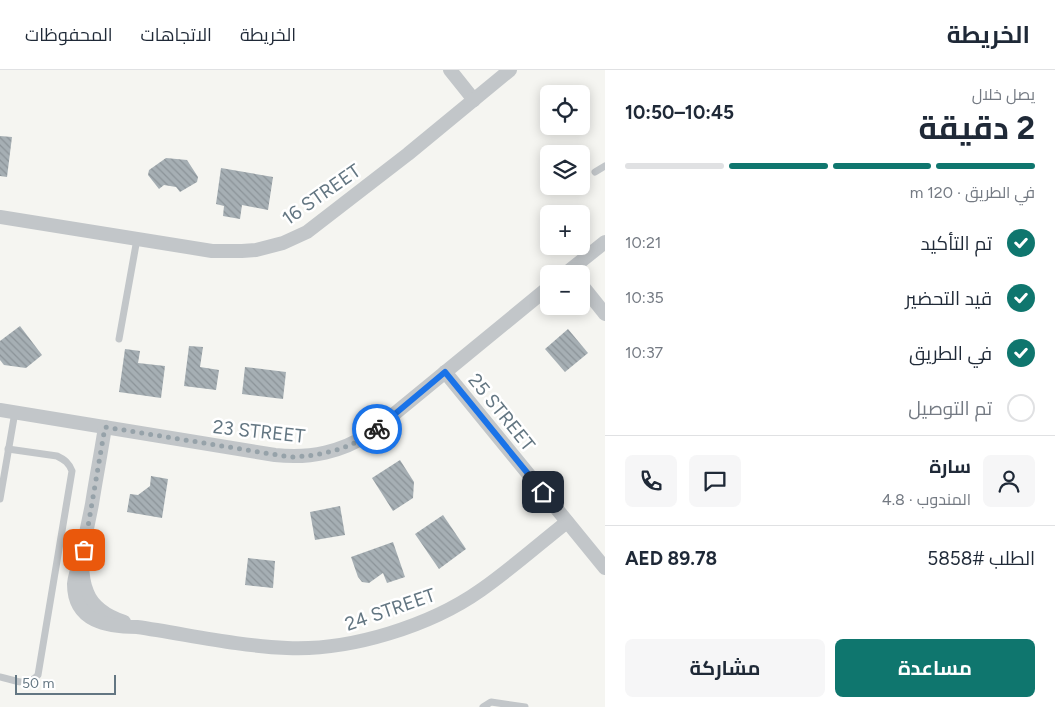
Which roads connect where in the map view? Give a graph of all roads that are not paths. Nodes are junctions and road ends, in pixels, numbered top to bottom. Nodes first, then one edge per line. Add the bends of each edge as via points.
1 (450, 70) edge
2 (510, 70) edge
3 (474, 100) junction
4 (605, 166) edge
5 (595, 172) dead end
6 (0, 217) edge
7 (137, 239) junction
8 (605, 242) edge
9 (577, 265) edge
10 (540, 294) edge
11 (590, 295) edge
12 (605, 314) edge
13 (119, 339) dead end
14 (445, 372) junction
15 (0, 410) edge
16 (15, 412) junction
17 (105, 427) junction
18 (8, 449) junction
19 (0, 499) edge
20 (567, 522) junction
21 (605, 568) edge
22 (0, 677) edge
23 (483, 707) edge
24 (525, 707) edge

1 - 3 street
2 - 3 street, 16 STREET
3 - 7 street, 16 STREET via 307,232 295,238 256,250 227,252
4 - 5 lane
6 - 7 street, 16 STREET
7 - 13 lane
8 - 9 street
10 - 14 street, 23 STREET
11 - 12 street
14 - 17 street, 23 STREET via 371,433 348,446 320,455 275,456
14 - 20 street, 25 STREET
15 - 16 street, 23 STREET
16 - 17 street, 23 STREET
16 - 18 lane
17 - 20 street, 24 STREET via 84,550 85,582 94,604 108,615 137,627 288,648 330,647 369,639 428,618 481,591
18 - 19 lane
18 - 22 lane via 57,456 69,464 72,471 38,675 27,683
20 - 21 street, 25 STREET
23 - 24 lane via 491,702

